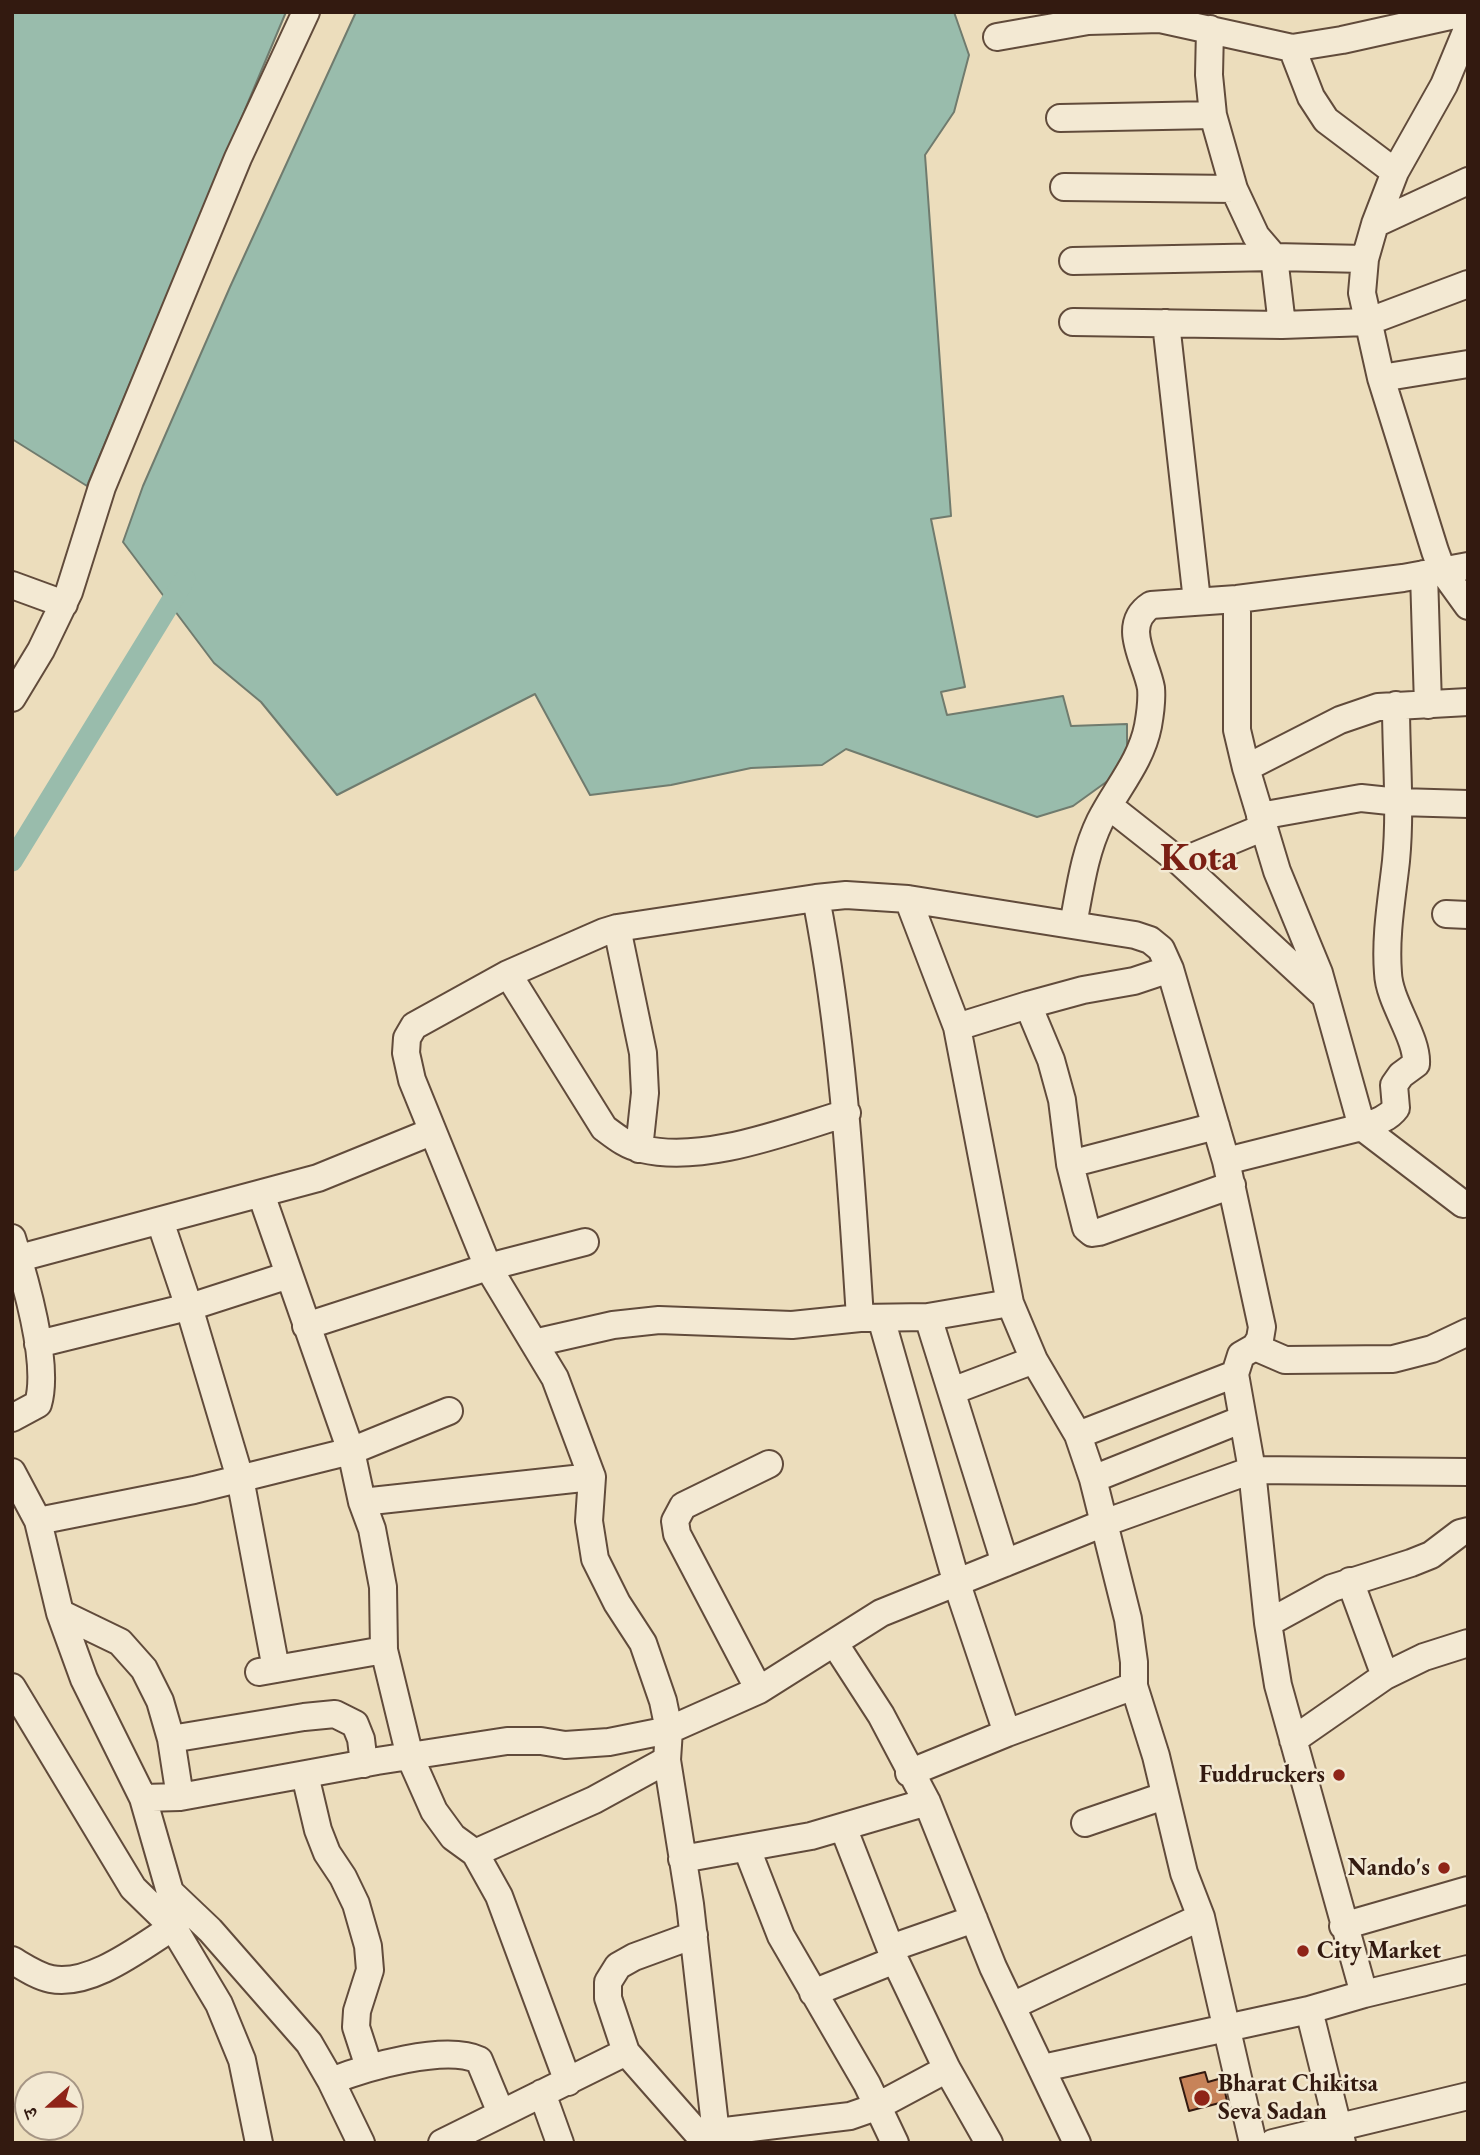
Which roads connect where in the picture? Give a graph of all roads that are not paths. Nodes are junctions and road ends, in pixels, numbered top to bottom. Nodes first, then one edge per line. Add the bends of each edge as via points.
1 (306, 12) edge
2 (1468, 12) edge
3 (1210, 29) junction
4 (1468, 29) edge
5 (997, 37) dead end
6 (1292, 48) junction
7 (1213, 115) junction
8 (1060, 118) dead end
9 (1395, 172) junction
10 (1468, 181) edge
11 (1064, 187) dead end
12 (1234, 189) junction
13 (1375, 224) junction
14 (1274, 257) junction
15 (1365, 259) junction
16 (1073, 261) dead end
17 (1468, 284) edge
18 (1073, 322) dead end
19 (1367, 322) junction
20 (1166, 323) junction
21 (1282, 325) junction
22 (1468, 364) edge
23 (1381, 378) junction
24 (1445, 570) edge
25 (12, 585) edge
26 (1237, 599) junction
27 (1197, 601) junction
28 (64, 604) junction
29 (1468, 606) edge
30 (12, 698) edge
31 (1468, 702) edge
32 (1396, 705) junction
33 (1428, 705) junction
34 (1246, 768) junction
35 (1399, 802) junction
36 (1468, 804) edge
37 (1109, 806) junction
38 (1261, 822) junction
39 (1180, 862) junction
40 (816, 898) junction
41 (908, 899) junction
42 (1073, 925) junction
43 (617, 928) junction
44 (1170, 969) junction
45 (508, 974) junction
46 (1326, 996) junction
47 (1028, 1005) junction
48 (957, 1027) junction
49 (846, 1113) junction
50 (1216, 1126) junction
51 (1362, 1127) junction
52 (431, 1132) junction
53 (639, 1149) junction
54 (1070, 1164) junction
55 (1229, 1173) junction
56 (261, 1194) junction
57 (1463, 1204) dead end
58 (160, 1221) junction
59 (585, 1242) dead end
60 (14, 1252) edge
61 (488, 1266) junction
62 (289, 1275) junction
63 (1010, 1303) junction
64 (189, 1307) junction
65 (929, 1317) junction
66 (870, 1318) junction
67 (306, 1326) junction
68 (1468, 1332) edge
69 (534, 1343) junction
70 (38, 1344) junction
71 (1255, 1347) junction
72 (1034, 1360) junction
73 (1235, 1374) junction
74 (952, 1391) junction
75 (449, 1411) dead end
76 (12, 1418) edge
77 (1243, 1419) junction
78 (1077, 1435) junction
79 (351, 1451) junction
80 (769, 1464) dead end
81 (1252, 1470) junction
82 (12, 1472) edge
83 (1468, 1472) edge
84 (592, 1477) junction
85 (240, 1478) junction
86 (1093, 1479) junction
87 (362, 1502) junction
88 (38, 1521) junction
89 (1104, 1523) junction
90 (1468, 1531) edge
91 (1005, 1563) junction
92 (1350, 1581) junction
93 (957, 1584) junction
94 (60, 1613) junction
95 (1268, 1623) junction
96 (1468, 1643) edge
97 (835, 1644) junction
98 (384, 1650) junction
99 (1385, 1676) junction
100 (1135, 1686) junction
101 (12, 1687) edge
102 (759, 1690) junction
103 (669, 1730) junction
104 (1007, 1733) junction
105 (171, 1739) junction
106 (1293, 1740) junction
107 (410, 1757) junction
108 (667, 1760) junction
109 (365, 1764) junction
110 (909, 1773) junction
111 (305, 1775) junction
112 (1164, 1796) junction
113 (180, 1797) junction
114 (143, 1798) junction
115 (927, 1802) junction
116 (1085, 1823) dead end
117 (843, 1827) junction
118 (747, 1849) junction
119 (475, 1853) junction
120 (682, 1859) junction
121 (1468, 1889) edge
122 (160, 1899) junction
123 (1200, 1917) junction
124 (974, 1919) junction
125 (1343, 1926) junction
126 (173, 1927) junction
127 (694, 1935) junction
128 (893, 1954) junction
129 (12, 1960) edge
130 (1468, 1969) edge
131 (813, 1993) junction
132 (1364, 1994) junction
133 (1012, 2006) junction
134 (1309, 2010) junction
135 (1227, 2027) junction
136 (626, 2052) junction
137 (369, 2067) junction
138 (1043, 2068) junction
139 (947, 2069) junction
140 (331, 2081) junction
141 (568, 2082) junction
142 (542, 2093) junction
143 (1468, 2096) edge
144 (876, 2107) junction
145 (500, 2113) junction
146 (1341, 2135) edge
147 (458, 2139) edge
148 (713, 2139) edge
149 (259, 2143) edge
150 (361, 2143) edge
151 (560, 2143) edge
152 (895, 2143) edge
153 (989, 2143) edge
154 (1077, 2143) edge
155 (1253, 2143) edge
156 (1273, 2143) edge

1 - 28 street via 238,158 102,487
2 - 6 street
3 - 5 street via 1160,19 1088,21
3 - 6 street
3 - 7 street
4 - 9 street via 1444,85
6 - 9 street via 1311,97 1326,120
7 - 8 street
7 - 12 street
9 - 13 street
10 - 13 street
11 - 12 street
12 - 14 street via 1256,236
13 - 15 street
14 - 15 street
14 - 16 street
14 - 21 street
15 - 19 street via 1362,293
17 - 19 street
18 - 20 street
19 - 21 street
19 - 23 street
20 - 21 street
20 - 27 street
22 - 23 street
23 - 24 street
24 - 26 street
24 - 29 street
24 - 33 street
25 - 28 street
26 - 27 street
26 - 34 street via 1237,730
27 - 37 street via 1151,605 1136,621 1151,690 1148,724 1141,751
28 - 30 street
31 - 33 street
32 - 33 street
32 - 34 street via 1340,720
32 - 35 street
34 - 38 street
35 - 36 street
35 - 38 street via 1361,798
35 - 51 street via 1388,976 1416,1064 1394,1085 1396,1108 1392,1113
37 - 39 street
37 - 42 street via 1087,853
38 - 39 street
38 - 46 street
39 - 46 street
40 - 41 street
40 - 43 street
40 - 49 street via 831,974
41 - 42 street
41 - 48 street
42 - 44 street via 1150,940
43 - 45 street
43 - 53 street via 643,1053 645,1093
44 - 47 street
44 - 50 street
45 - 52 street via 414,1026 407,1038 412,1080
45 - 53 street via 604,1128
46 - 51 street
47 - 48 street
47 - 54 street via 1062,1100
48 - 63 street
49 - 53 street via 742,1145 671,1154
49 - 66 street
50 - 54 street
50 - 55 street
51 - 55 street
51 - 57 street
52 - 56 street via 318,1178
52 - 61 street
54 - 55 street via 1086,1228 1092,1233
55 - 71 street via 1262,1327
56 - 58 street
56 - 62 street
58 - 60 street
58 - 64 street
59 - 61 street
60 - 70 street
61 - 67 street
61 - 69 street
62 - 64 street
62 - 67 street
63 - 65 street
63 - 72 street
64 - 70 street
64 - 85 street
65 - 66 street
65 - 74 street
66 - 69 street via 792,1325 659,1320
66 - 93 street
67 - 79 street
68 - 71 street via 1432,1349 1393,1359 1285,1360
69 - 84 street via 555,1378
70 - 76 street via 42,1390 38,1404
71 - 73 street via 1241,1356
72 - 74 street
72 - 78 street
73 - 77 street
73 - 78 street
74 - 91 street
75 - 79 street
77 - 81 street
77 - 86 street
78 - 86 street
79 - 85 street
79 - 87 street
80 - 102 street via 683,1506 675,1521 677,1534
81 - 83 street
81 - 89 street
81 - 95 street
82 - 88 street
84 - 87 street
84 - 103 street via 589,1521 595,1559 643,1643
85 - 88 street
85 - 98 street via 268,1670
86 - 89 street
87 - 98 street via 383,1587
88 - 94 street
89 - 91 street
89 - 100 street via 1128,1619
90 - 92 street via 1431,1555
91 - 93 street
92 - 95 street
92 - 99 street
93 - 97 street via 881,1613
93 - 104 street
94 - 105 street via 120,1642 144,1669
94 - 114 street via 84,1679
95 - 106 street
96 - 99 street
97 - 102 street
97 - 110 street via 881,1716
98 - 107 street
99 - 106 street
100 - 104 street
100 - 112 street
101 - 122 street via 133,1888
102 - 103 street
103 - 107 street via 565,1745 507,1741
103 - 108 street
104 - 110 street
105 - 109 street via 335,1714 355,1724
105 - 113 street
106 - 125 street
107 - 109 street
107 - 119 street via 435,1811 453,1837
108 - 119 street via 594,1800
108 - 120 street
109 - 111 street
110 - 115 street
111 - 113 street
111 - 137 street via 318,1830 356,1903 369,1946 370,1970 356,2027
112 - 116 street
112 - 123 street
113 - 114 street
114 - 122 street
115 - 117 street
115 - 124 street
117 - 118 street
117 - 128 street
118 - 120 street
118 - 131 street via 781,1936
119 - 141 street via 499,1896
120 - 127 street
121 - 125 street
122 - 126 street
122 - 140 street via 210,1930 309,2043
123 - 133 street
123 - 135 street
124 - 128 street
124 - 133 street
125 - 132 street
126 - 129 street via 109,1967 79,1978 52,1979
126 - 149 street via 219,2004 233,2037
127 - 136 street via 634,1957 618,1966 608,1982 608,1998
127 - 148 street
128 - 131 street
128 - 139 street
130 - 132 street
131 - 144 street
132 - 134 street
133 - 138 street
134 - 135 street
134 - 146 street
135 - 138 street
135 - 155 street
136 - 141 street
136 - 148 street
137 - 140 street
137 - 145 street via 467,2054 479,2060
138 - 154 street
139 - 144 street
139 - 153 street
140 - 150 street
141 - 142 street
142 - 145 street
142 - 151 street
143 - 146 street
144 - 148 street via 850,2116
144 - 152 street
145 - 147 street
146 - 156 street

